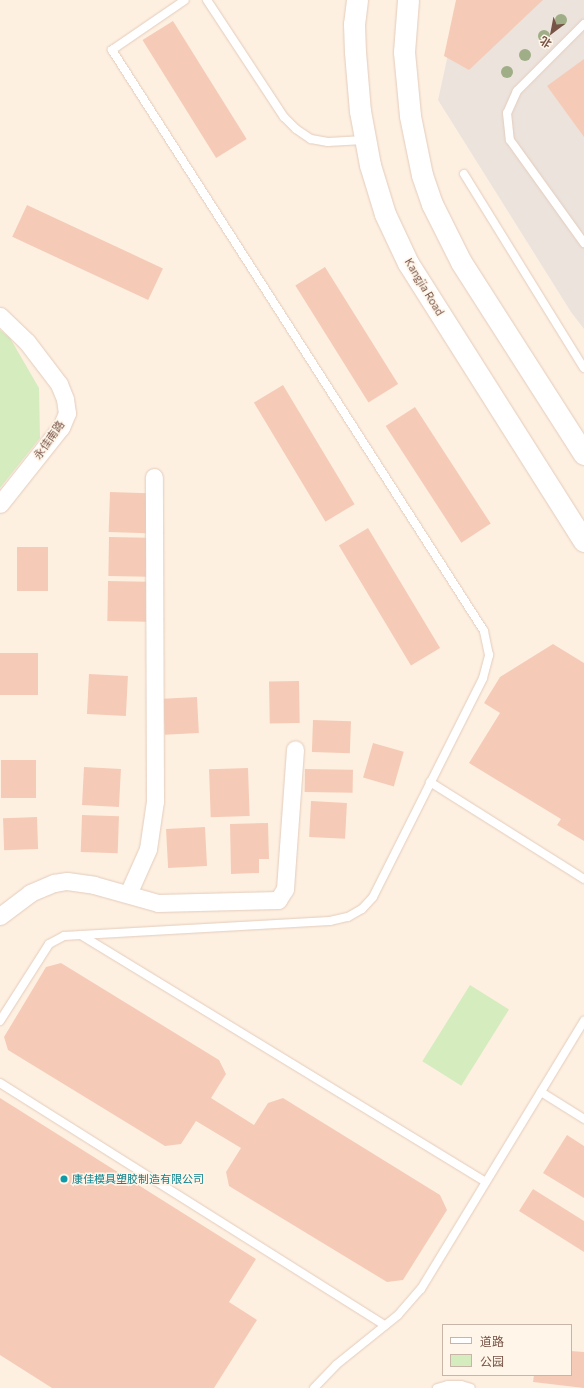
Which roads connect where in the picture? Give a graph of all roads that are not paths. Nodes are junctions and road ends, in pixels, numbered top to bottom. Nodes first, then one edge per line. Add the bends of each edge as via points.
1 (185, 0) edge
2 (207, 0) edge
3 (357, 0) edge
4 (408, 0) edge
5 (584, 24) edge
6 (364, 140) junction
7 (464, 174) dead end
8 (584, 243) edge
9 (0, 316) edge
10 (584, 368) edge
11 (584, 454) edge
12 (154, 477) dead end
13 (0, 504) edge
14 (584, 541) edge
15 (294, 749) dead end
16 (430, 782) junction
17 (584, 879) edge
18 (128, 894) junction
19 (0, 916) edge
20 (81, 936) junction
21 (0, 1021) edge
22 (584, 1021) edge
23 (0, 1083) edge
24 (541, 1092) junction
25 (584, 1119) edge
26 (486, 1182) junction
27 (386, 1325) junction
28 (314, 1388) edge
29 (437, 1388) edge
30 (472, 1388) edge

1 - 16 lane via 112,50 484,631 489,655 483,678
2 - 6 lane via 284,117 296,130 311,139 328,142
3 - 6 street, Kangjia Road via 354,24 355,52
4 - 11 street via 404,52 410,109 422,175 432,204 461,262
5 - 8 lane via 517,91 507,113 510,140
6 - 14 street, Kangjia Road via 385,214 408,263
7 - 10 lane
9 - 13 street, 永佳南路 via 27,342 59,384 67,413 61,427
12 - 18 street via 155,801 148,849
15 - 18 street via 285,889 278,900 158,903
16 - 17 lane
16 - 20 lane via 373,897 362,909 348,917 330,921
18 - 19 street via 81,882 54,883 30,893
20 - 21 lane via 64,936 49,944
20 - 26 lane
22 - 24 lane
23 - 27 lane
24 - 25 lane
24 - 26 lane
26 - 27 lane via 422,1289 398,1316
27 - 28 lane via 336,1365
29 - 30 lane via 448,1385

